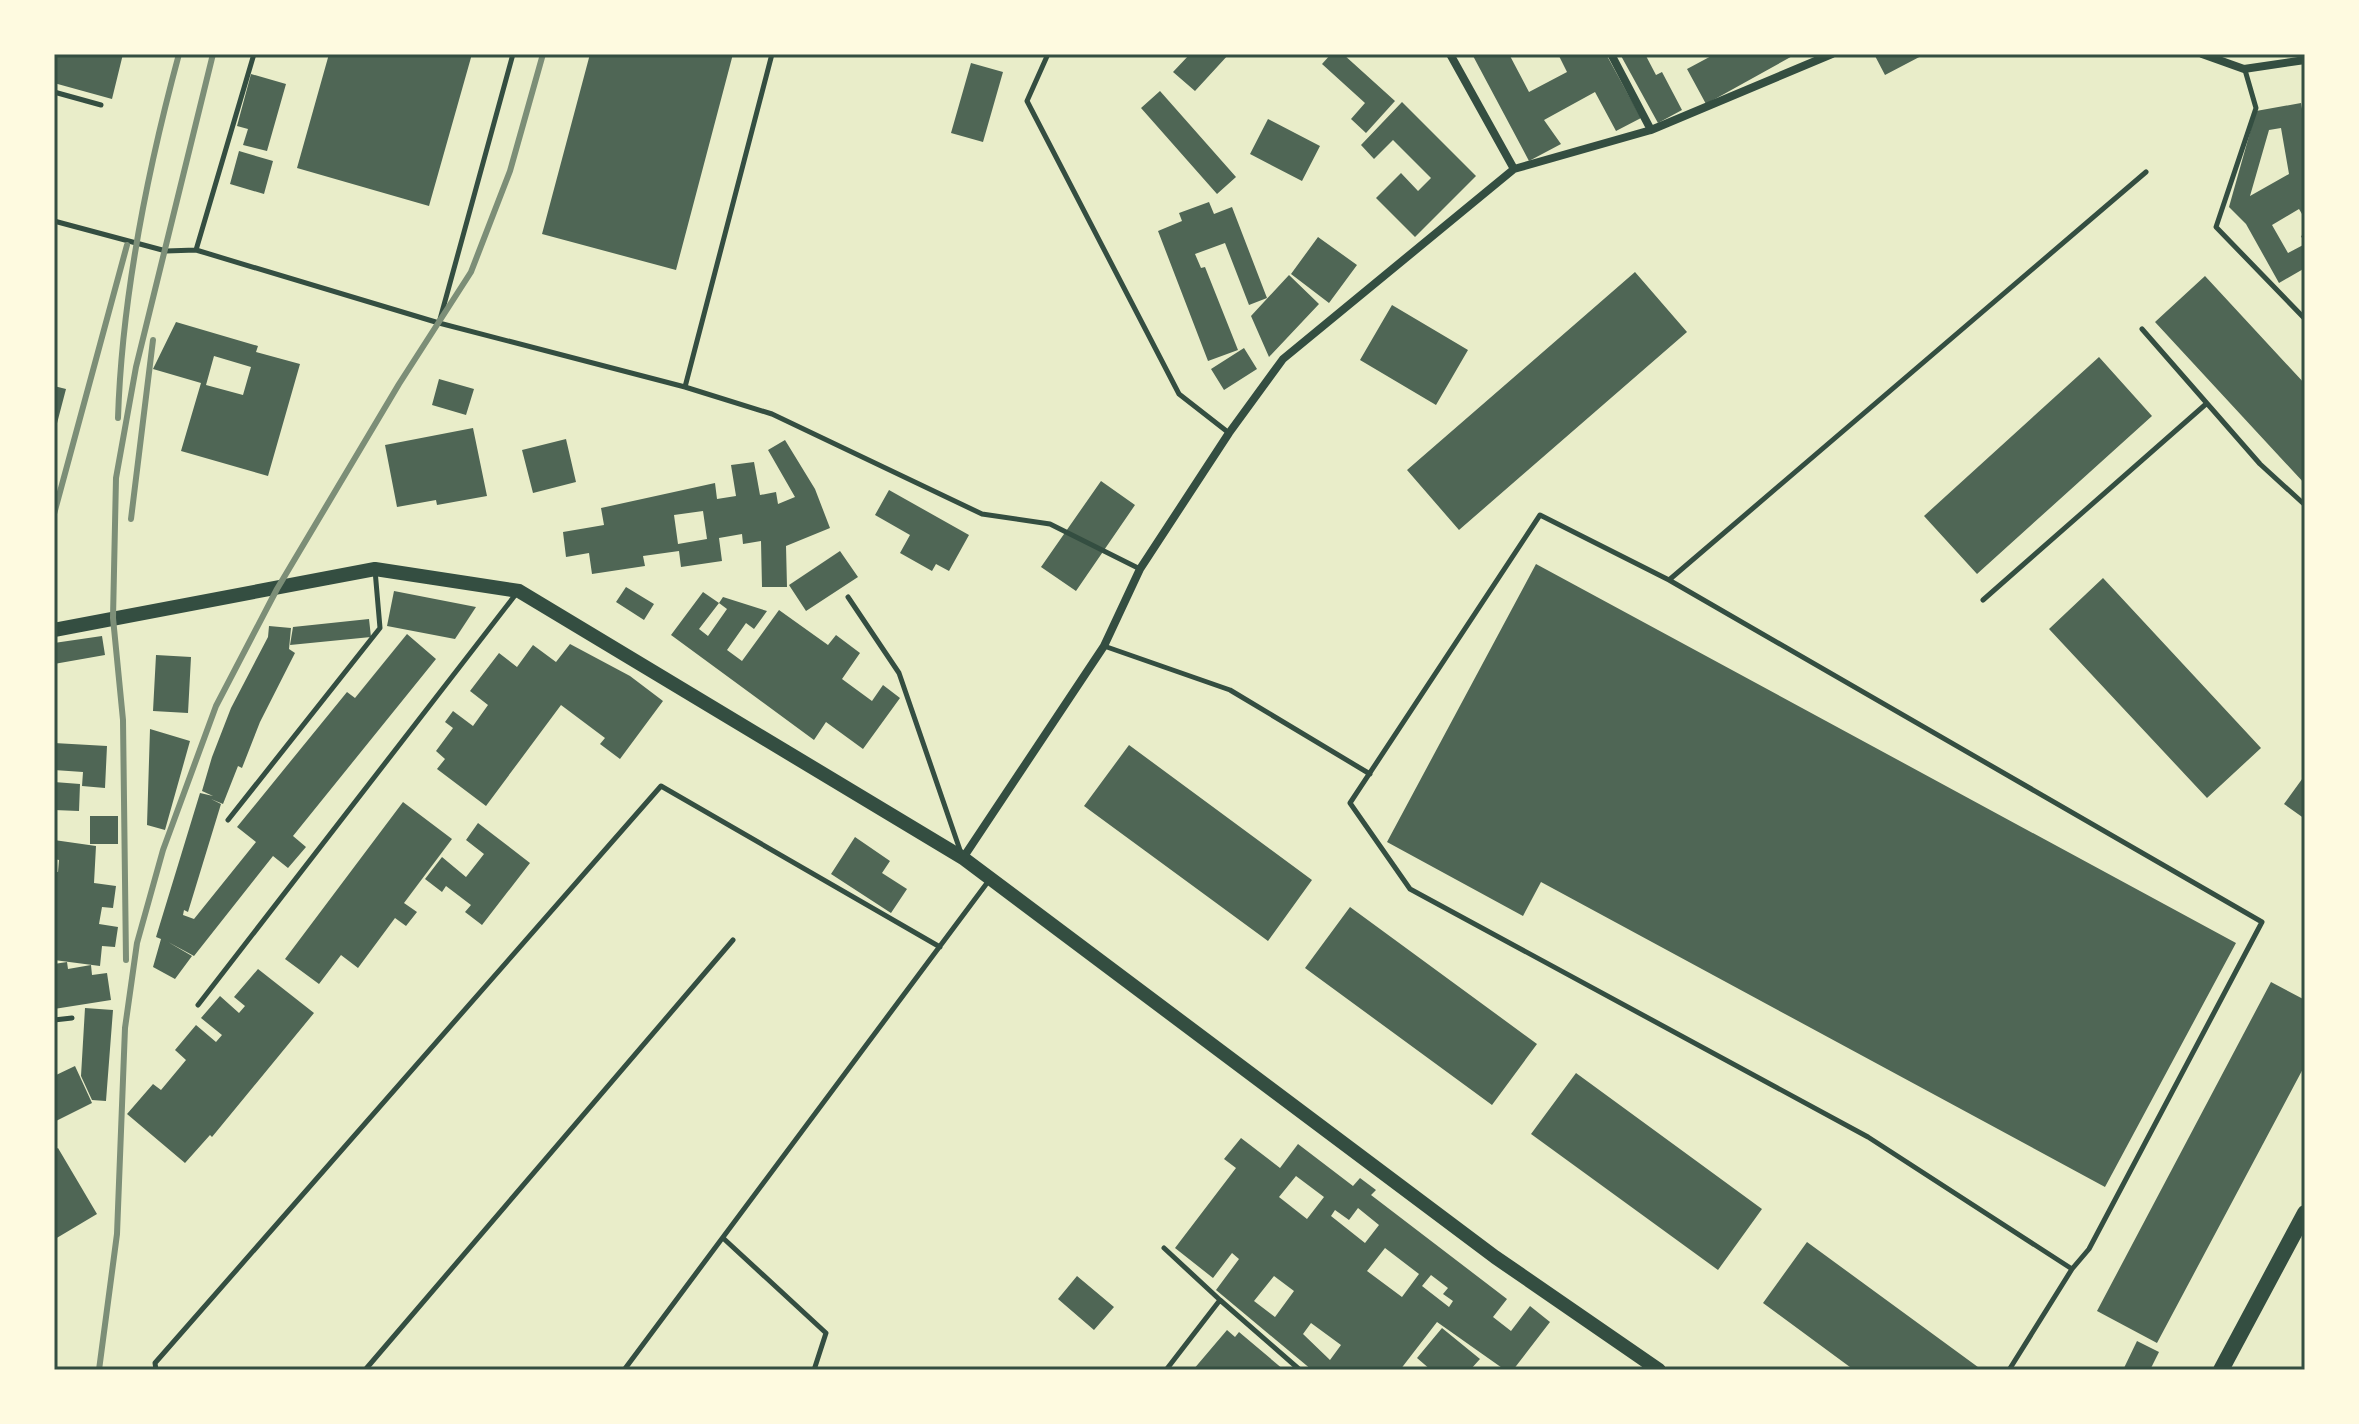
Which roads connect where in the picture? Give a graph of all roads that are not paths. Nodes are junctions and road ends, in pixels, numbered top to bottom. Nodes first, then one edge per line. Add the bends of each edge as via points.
1 (254, 54) edge
2 (513, 54) edge
3 (772, 54) edge
4 (1048, 54) edge
5 (1450, 54) edge
6 (1611, 54) edge
7 (1832, 54) edge
8 (2202, 54) edge
9 (2305, 60) edge
10 (2244, 69) junction
11 (54, 92) edge
12 (101, 105) dead end
13 (1651, 130) junction
14 (1514, 169) junction
15 (2146, 172) dead end
16 (54, 221) edge
17 (196, 250) junction
18 (2305, 319) edge
19 (439, 323) junction
20 (2142, 329) dead end
21 (685, 387) junction
22 (2206, 404) junction
23 (1229, 433) junction
24 (2305, 505) edge
25 (375, 569) junction
26 (1140, 569) junction
27 (1669, 580) junction
28 (519, 591) junction
29 (848, 597) dead end
30 (1983, 600) dead end
31 (54, 630) edge
32 (1104, 646) junction
33 (1370, 774) junction
34 (228, 820) dead end
35 (963, 858) junction
36 (991, 879) junction
37 (733, 940) dead end
38 (940, 947) junction
39 (198, 1005) dead end
40 (72, 1018) dead end
41 (54, 1020) edge
42 (2305, 1213) edge
43 (723, 1238) junction
44 (1164, 1248) dead end
45 (2072, 1269) junction
46 (1220, 1300) junction
47 (156, 1370) edge
48 (365, 1370) edge
49 (624, 1370) edge
50 (814, 1370) edge
51 (1166, 1370) edge
52 (1300, 1370) edge
53 (1659, 1370) edge
54 (2009, 1370) edge
55 (2221, 1370) edge

1 - 17 lane
2 - 19 lane
3 - 21 lane
4 - 23 lane via 1027,101 1179,394
5 - 14 street
6 - 13 street
7 - 13 street
8 - 10 street
9 - 10 street
10 - 18 lane via 2256,108 2216,227
11 - 12 lane
13 - 14 street
14 - 23 street via 1283,359
15 - 27 lane
16 - 17 lane via 166,251
17 - 19 lane
19 - 21 lane
20 - 22 lane
21 - 26 lane via 772,414 982,514 1050,524
22 - 24 lane
22 - 30 lane
23 - 26 street
25 - 28 street
25 - 31 street
25 - 34 lane via 380,628
26 - 32 street
27 - 33 lane via 1540,515
27 - 45 lane via 2262,922 2089,1249
28 - 35 street
28 - 39 lane
29 - 35 lane via 899,673
32 - 33 lane via 1230,690
32 - 35 street
33 - 45 lane via 1350,803 1410,889 1868,1137
35 - 36 street
36 - 38 lane
36 - 53 street via 1495,1257
37 - 48 lane
38 - 43 lane
38 - 47 lane via 661,786 155,1363
40 - 41 lane
42 - 55 main road
43 - 49 lane
43 - 50 lane via 826,1333
44 - 46 lane
45 - 54 lane
46 - 51 lane
46 - 52 lane

